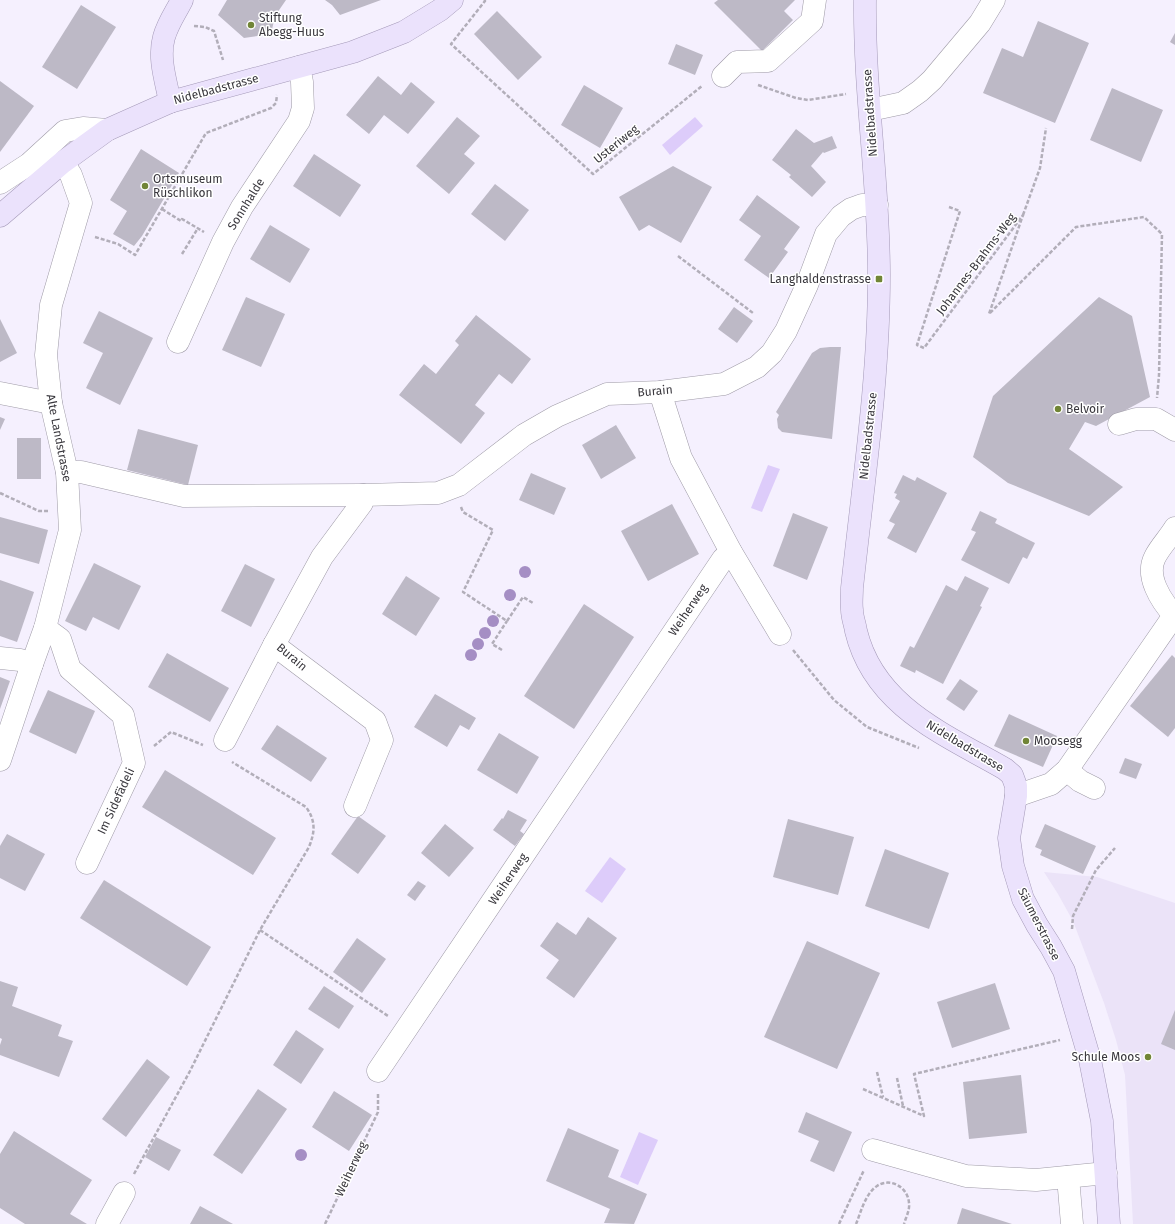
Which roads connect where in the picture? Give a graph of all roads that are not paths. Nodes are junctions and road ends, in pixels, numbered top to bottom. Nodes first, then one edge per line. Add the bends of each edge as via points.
1 (182, 0) edge
2 (452, 0) edge
3 (815, 0) edge
4 (865, 0) edge
5 (994, 0) edge
6 (299, 67) junction
7 (723, 76) road end
8 (170, 102) junction
9 (870, 110) junction
10 (107, 130) junction
11 (63, 162) junction
12 (0, 183) edge
13 (877, 205) junction
14 (0, 216) edge
15 (178, 342) dead end
16 (660, 392) junction
17 (0, 393) edge
18 (51, 403) junction
19 (1119, 424) dead end
20 (1175, 430) edge
21 (67, 472) junction
22 (363, 495) junction
23 (1175, 528) edge
24 (731, 552) junction
25 (1174, 615) edge
26 (45, 628) junction
27 (780, 634) road end
28 (274, 645) junction
29 (0, 658) edge
30 (32, 664) junction
31 (215, 743) road end
32 (0, 760) edge
33 (1067, 770) junction
34 (1094, 788) dead end
35 (1016, 796) junction
36 (355, 806) dead end
37 (87, 863) dead end
38 (378, 1071) road end
39 (873, 1150) road end
40 (1106, 1173) junction
41 (1068, 1177) junction
42 (124, 1193) road end
43 (107, 1224) edge
44 (1072, 1224) edge
45 (1109, 1224) edge

1 - 8 main road via 170,21 162,50
2 - 6 main road, Nidelbadstrasse via 404,32 353,52
3 - 7 street via 812,20 768,61 736,62
4 - 9 main road, Nidelbadstrasse
5 - 9 street via 980,23 920,91 903,102
6 - 8 main road, Nidelbadstrasse
6 - 15 street, Sonnhalde via 303,108 299,121 242,207 223,242
8 - 10 main road, Nidelbadstrasse
9 - 13 main road, Nidelbadstrasse
10 - 11 main road, Nidelbadstrasse
10 - 12 street via 83,128 65,132 29,164
11 - 14 main road, Nidelbadstrasse
11 - 18 street, Alte Landstrasse via 71,174 81,203 51,305 46,355
13 - 16 street, Burain via 862,205 851,209 841,216 826,234 786,331 758,367 724,384
13 - 35 main road, Nidelbadstrasse via 879,274 873,394 852,588 852,610 860,646 868,665 898,702 943,735 1005,769 1012,775
16 - 22 street, Burain via 607,394 557,416 524,435 459,485 438,493
16 - 24 street via 681,458
17 - 18 street
18 - 21 street, Alte Landstrasse
19 - 20 street via 1136,419 1156,419
21 - 22 street, Burain via 81,472 184,496
21 - 26 street, Alte Landstrasse via 70,530
22 - 28 street, Burain via 362,503 322,557
23 - 25 street via 1155,557 1152,567 1153,578 1164,604
24 - 27 street
24 - 38 street, Weiherweg via 718,565
25 - 33 street
26 - 30 street, Alte Landstrasse
26 - 37 street, Im Sidefädeli via 60,639 70,669 123,715 134,763
28 - 31 street
28 - 36 street, Burain via 375,721 382,740
29 - 30 street
30 - 32 street, Alte Landstrasse
33 - 34 street
33 - 35 street via 1051,784
35 - 40 main road, Säumerstrasse via 1008,838 1013,866 1023,899 1064,972 1090,1060 1102,1121
39 - 41 street via 966,1176 1036,1180
40 - 41 street
40 - 45 main road, Säumerstrasse
41 - 44 street
42 - 43 street

